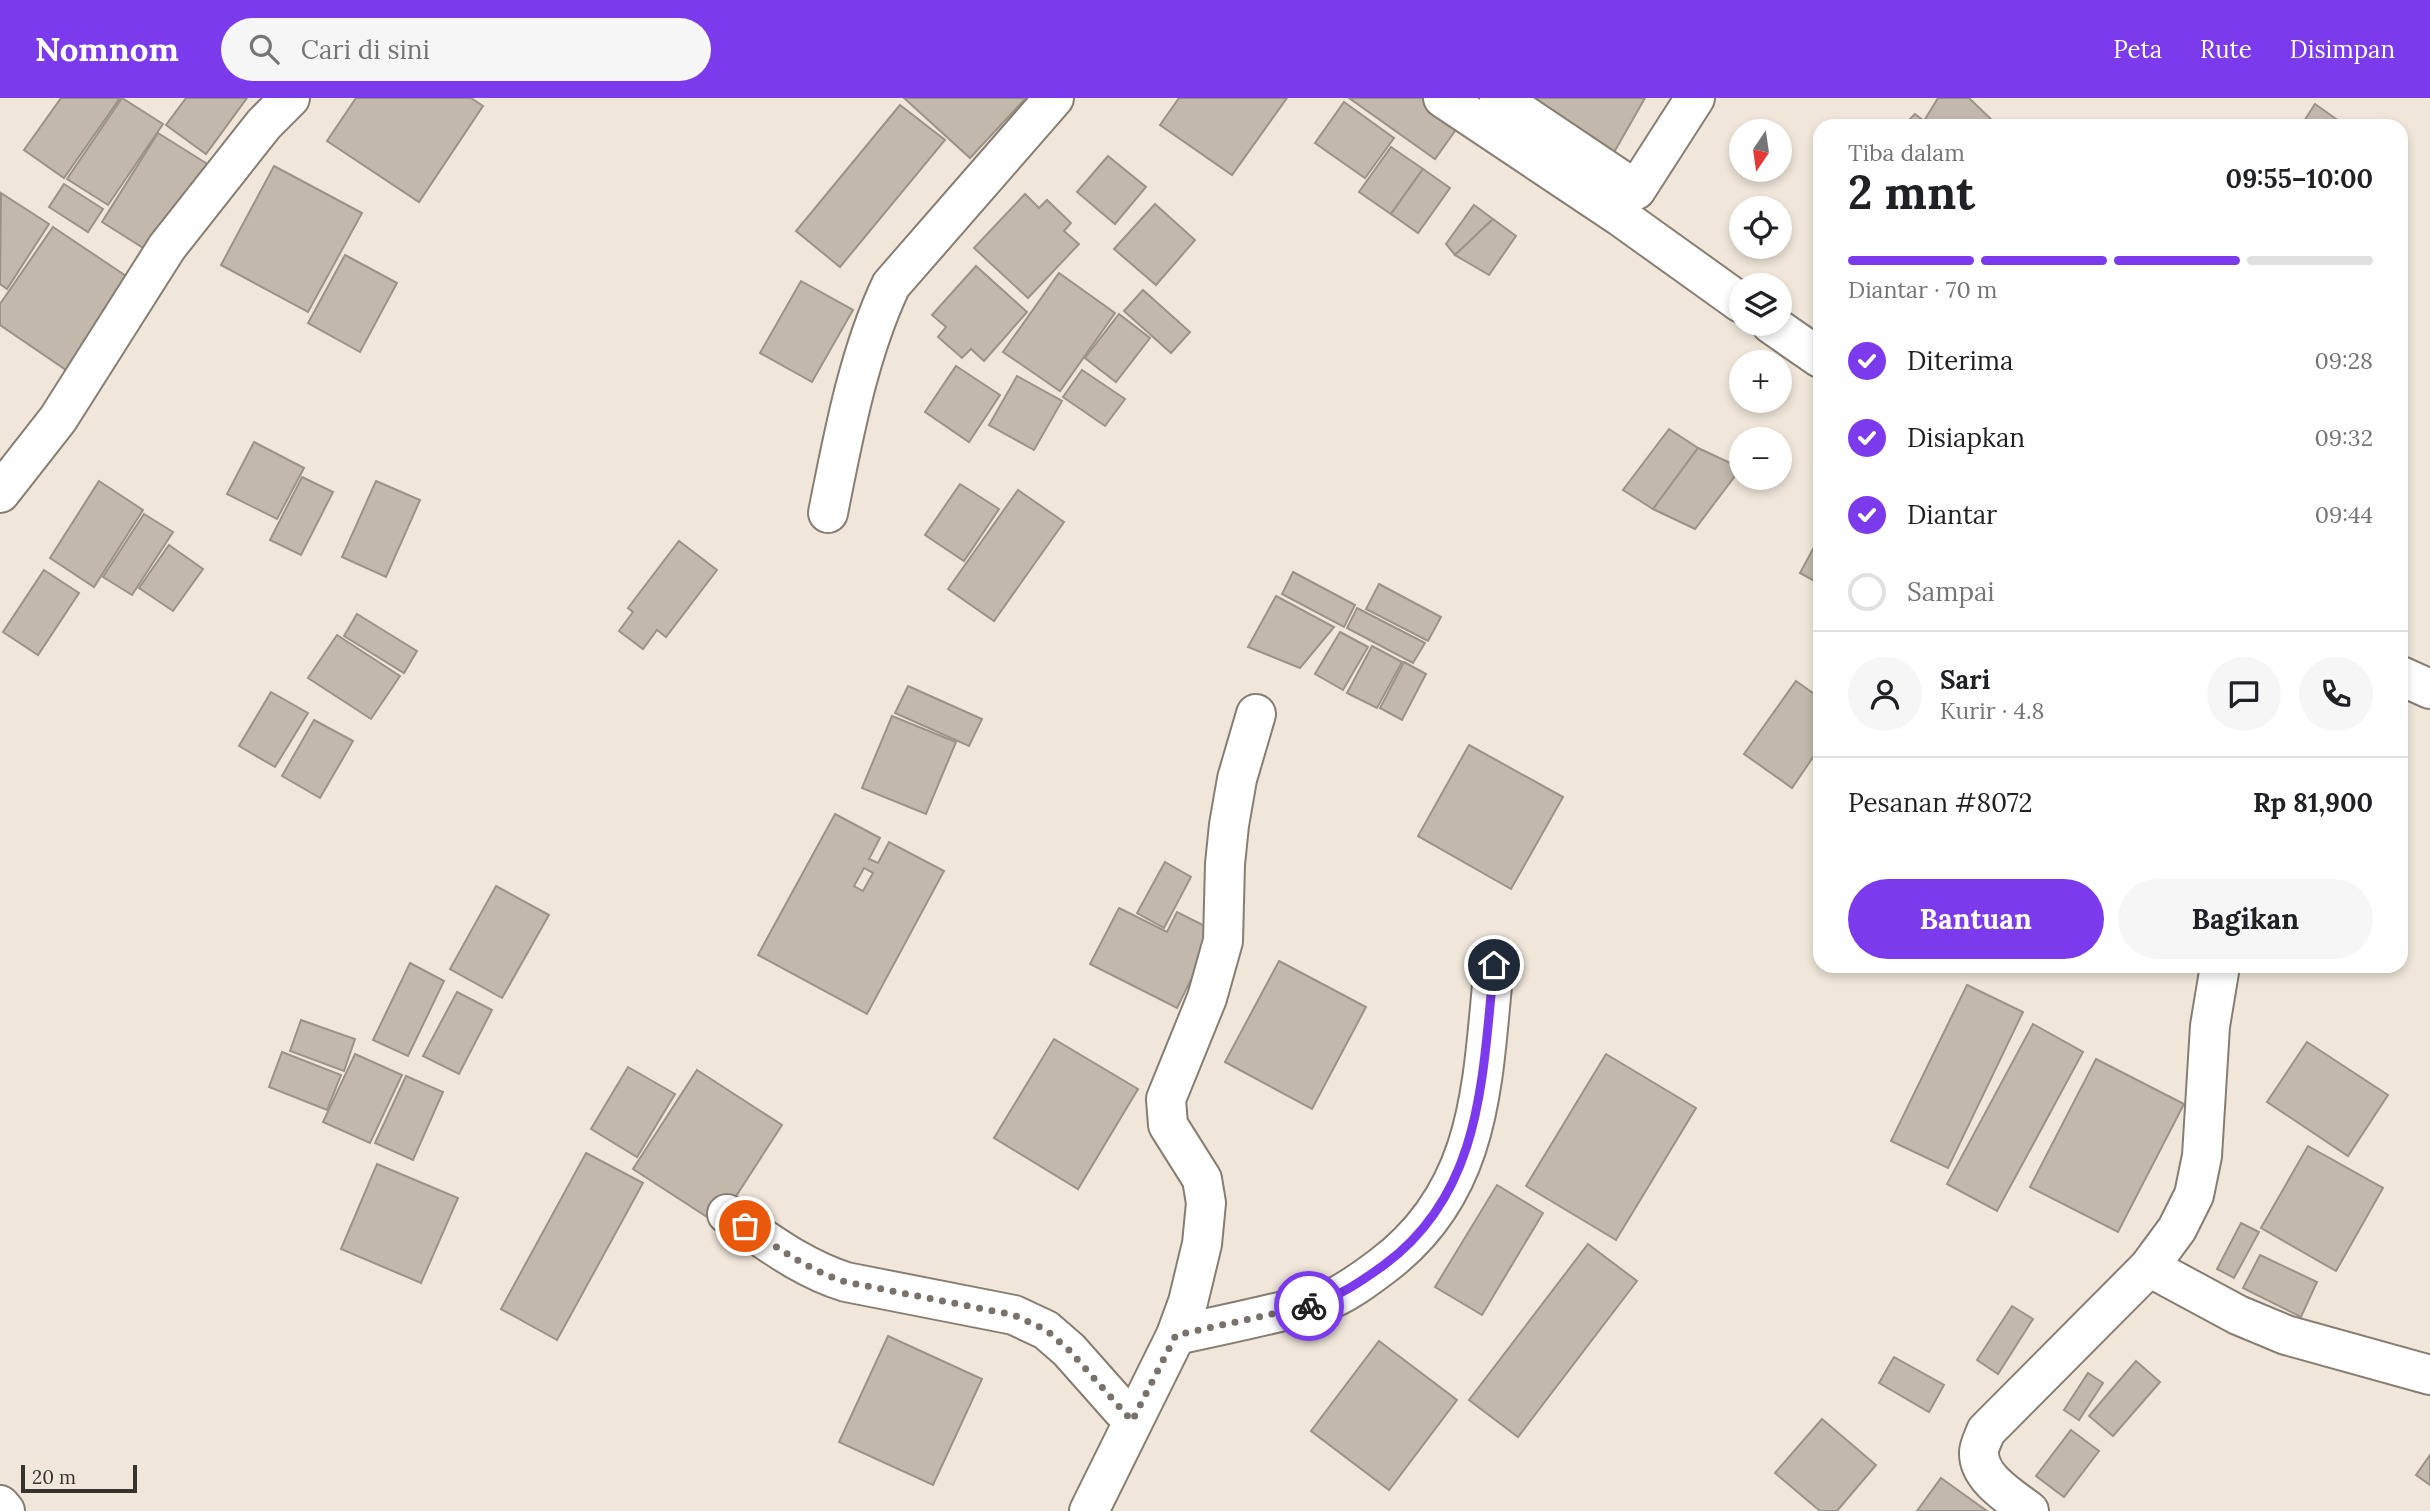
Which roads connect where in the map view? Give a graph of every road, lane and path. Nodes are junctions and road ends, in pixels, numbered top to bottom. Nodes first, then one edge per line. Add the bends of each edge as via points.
1 (290, 98) edge
2 (1054, 98) edge
3 (1443, 98) edge
4 (1499, 98) edge
5 (1689, 100) edge
6 (1729, 294) edge
7 (1788, 336) edge
8 (1813, 353) edge
9 (0, 494) edge
10 (828, 513) dead end
11 (2408, 679) edge
12 (2430, 689) edge
13 (1256, 714) dead end
14 (1494, 965) dead end
15 (2219, 973) edge
16 (727, 1214) dead end
17 (2150, 1267) junction
18 (1176, 1335) junction
19 (2430, 1375) edge
20 (1132, 1421) junction
21 (0, 1505) edge
22 (5, 1511) edge
23 (1089, 1511) edge
24 (2029, 1511) edge

1 - 9 street via 167,247 58,419
2 - 10 street via 891,285 850,401
3 - 6 street
4 - 5 street via 1636,190
7 - 8 street
11 - 12 street
13 - 18 street via 1229,825 1223,942 1207,998 1166,1099 1168,1125 1202,1179 1206,1203 1195,1281
14 - 18 street via 1472,1134 1457,1177 1431,1221 1396,1256 1331,1299
15 - 17 street via 2210,1026 2202,1156 2194,1195
16 - 20 street via 822,1275 1014,1315 1046,1330
17 - 19 street via 2238,1315 2286,1335
17 - 24 street via 1986,1431 1979,1451 1981,1468
18 - 20 street
20 - 23 street
21 - 22 street

